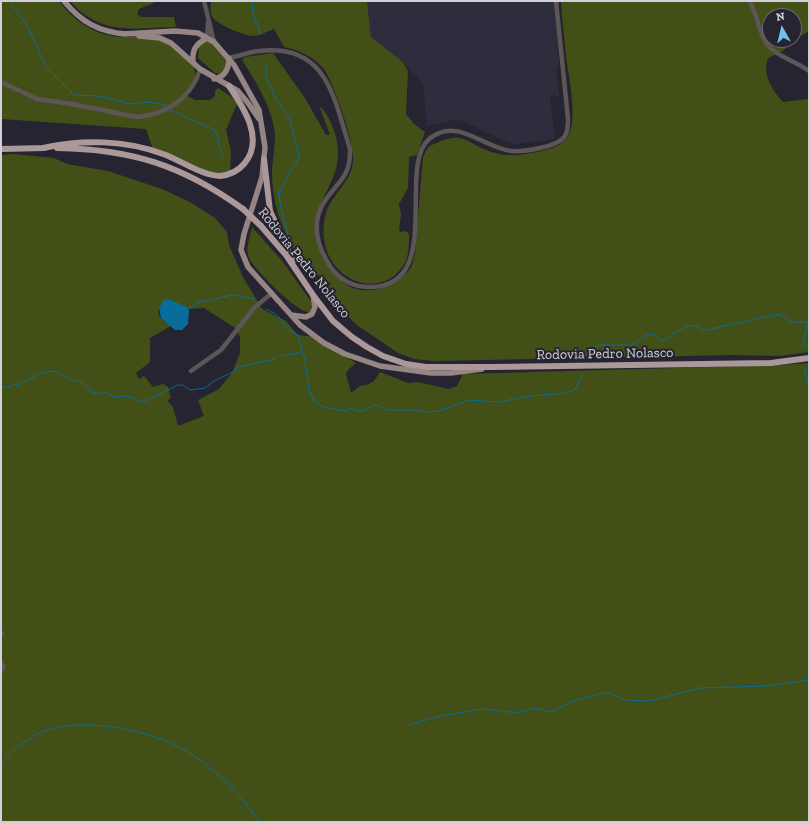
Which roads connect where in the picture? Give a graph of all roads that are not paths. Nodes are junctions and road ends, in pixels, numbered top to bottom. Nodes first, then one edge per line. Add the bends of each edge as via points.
1 (64, 1) edge
2 (204, 1) edge
3 (556, 1) edge
4 (749, 1) edge
5 (208, 21) junction
6 (124, 34) junction
7 (207, 38) junction
8 (214, 42) junction
9 (239, 56) junction
10 (229, 58) junction
11 (193, 62) junction
12 (234, 65) junction
13 (200, 69) junction
14 (809, 71) edge
15 (214, 79) junction
16 (1, 82) edge
17 (230, 86) junction
18 (259, 120) junction
19 (43, 148) junction
20 (1, 150) edge
21 (264, 159) junction
22 (299, 273) junction
23 (272, 293) junction
24 (313, 295) junction
25 (291, 315) junction
26 (217, 354) junction
27 (809, 358) edge
28 (213, 360) dead end
29 (493, 367) junction
30 (191, 371) dead end
31 (1, 662) edge
32 (2, 670) edge

1 - 6 main road via 87,24 105,31
2 - 5 street
3 - 9 street via 568,119 565,136 560,142 553,144 510,151 454,130 434,135 422,147 418,162 411,256 400,276 390,284 379,287 363,287 342,279 331,268 319,245 317,229 320,212 325,201 346,174 350,156 334,97 323,74 301,57 284,52 257,51
4 - 14 street via 766,44 776,53
5 - 7 street
5 - 8 street
6 - 7 main road via 189,31
6 - 11 main road via 171,42
7 - 8 main road
7 - 11 main road via 195,46
8 - 10 main road
9 - 10 street
9 - 12 street
10 - 12 main road
10 - 15 main road via 227,71
11 - 13 main road
12 - 18 main road via 258,110
13 - 15 main road
13 - 16 street via 195,83 186,95 164,111 146,116 126,115 37,99
15 - 17 main road
17 - 18 main road via 243,97
17 - 19 highway via 246,114 253,146 248,160 225,175 210,174 143,147 82,142
18 - 21 main road via 263,134
19 - 20 highway, Rodovia Pedro Nolasco
19 - 22 highway, Rodovia Pedro Nolasco, bridge via 120,153 156,162 195,178 243,209 261,226
21 - 22 highway via 270,212
21 - 23 main road via 262,177 241,250 248,267
22 - 24 highway, Rodovia Pedro Nolasco
23 - 25 main road
23 - 26 street via 256,307
24 - 25 main road via 312,314 306,317
24 - 29 highway, Rodovia Pedro Nolasco via 333,321 352,337 383,356 406,364 426,367
25 - 29 main road via 324,343 345,354 380,366 431,373
26 - 28 street
26 - 30 street
27 - 29 highway, Rodovia Pedro Nolasco via 771,363
31 - 32 street

